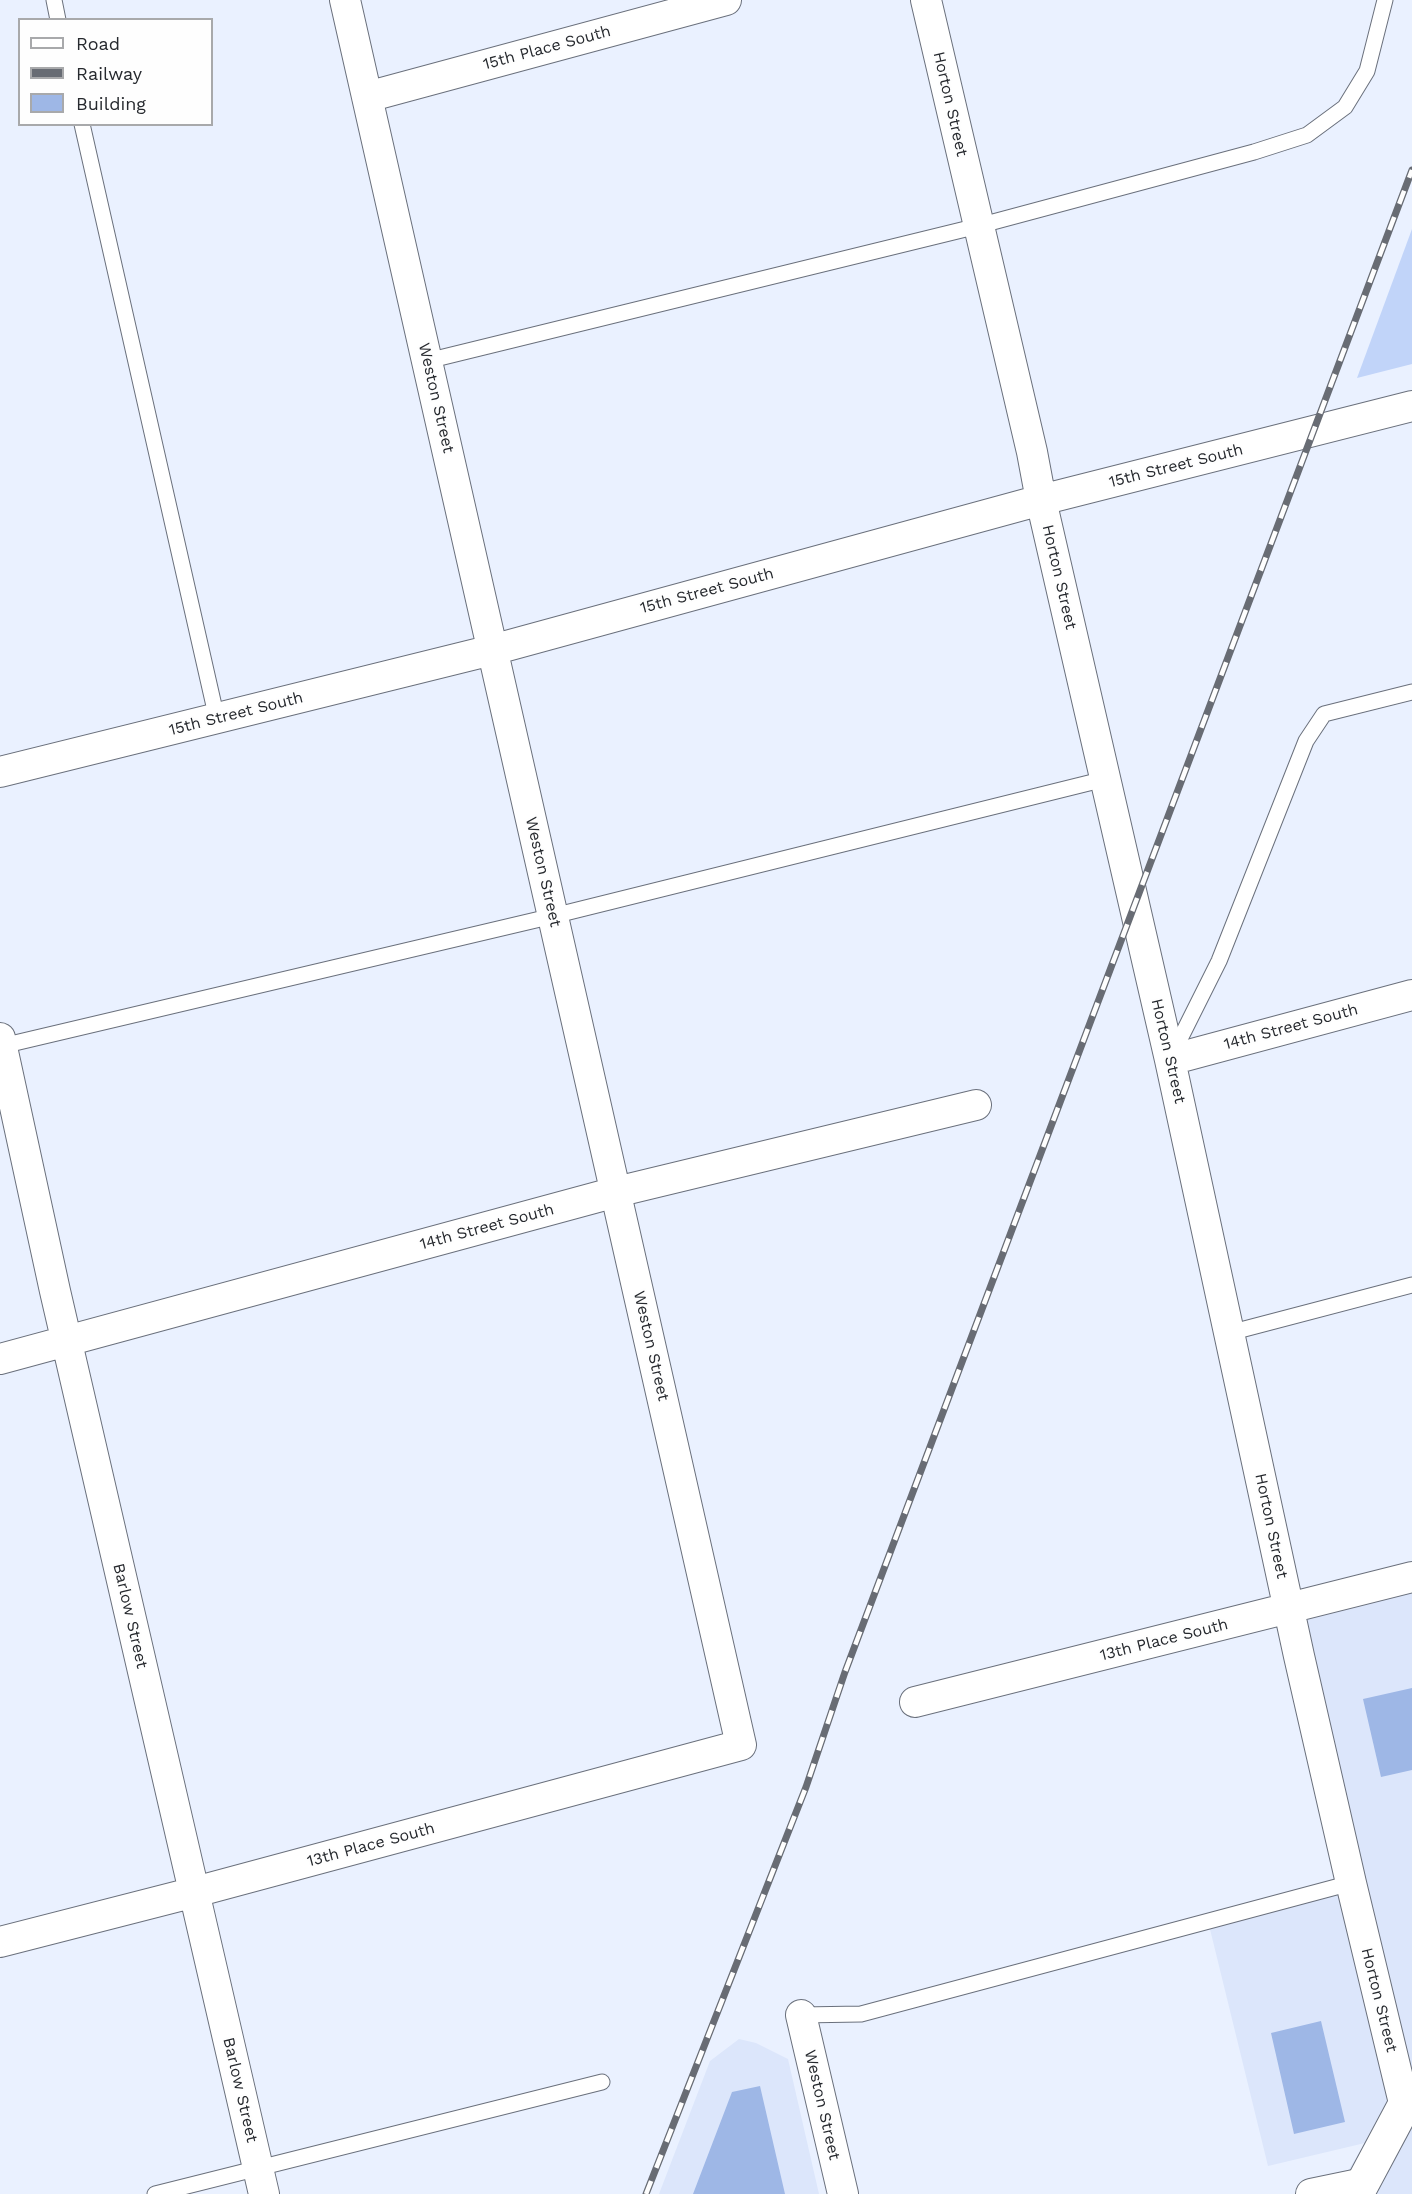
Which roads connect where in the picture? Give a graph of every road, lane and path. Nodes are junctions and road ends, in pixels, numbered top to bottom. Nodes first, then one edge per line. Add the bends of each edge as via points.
1 (54, 0) edge
2 (345, 0) edge
3 (726, 0) edge
4 (926, 0) edge
5 (1385, 0) edge
6 (58, 18) edge
7 (367, 97) junction
8 (82, 126) edge
9 (978, 226) junction
10 (427, 361) junction
11 (1412, 406) edge
12 (1041, 500) junction
13 (492, 650) junction
14 (1412, 692) edge
15 (217, 719) junction
16 (0, 772) edge
17 (1105, 779) junction
18 (553, 916) junction
19 (1412, 995) edge
20 (1, 1042) edge
21 (1170, 1060) junction
22 (976, 1105) dead end
23 (616, 1192) junction
24 (1412, 1285) edge
25 (1229, 1333) junction
26 (66, 1342) junction
27 (0, 1359) edge
28 (1412, 1577) edge
29 (1289, 1608) junction
30 (915, 1702) dead end
31 (741, 1745) joint
32 (1351, 1883) junction
33 (195, 1892) junction
34 (0, 1942) edge
35 (801, 2015) joint
36 (602, 2082) dead end
37 (1408, 2097) edge
38 (261, 2181) edge
39 (1360, 2188) edge
40 (155, 2194) edge
41 (843, 2194) edge
42 (1311, 2194) edge

1 - 6 lane
2 - 7 street, Weston Street
3 - 7 street, 15th Place South
4 - 9 street, Horton Street
5 - 9 lane via 1367,71 1344,107 1307,135
7 - 10 street, Weston Street
8 - 15 lane
9 - 10 lane
9 - 12 street, Horton Street
10 - 13 street, Weston Street
11 - 12 street, 15th Street South
12 - 13 street, 15th Street South
12 - 17 street, Horton Street
13 - 15 street, 15th Street South
13 - 18 street, Weston Street
14 - 21 lane via 1324,714 1306,741 1219,961
15 - 16 street, 15th Street South
17 - 18 lane
17 - 21 street, Horton Street
18 - 20 lane
18 - 23 street, Weston Street
19 - 21 street, 14th Street South
20 - 26 street, Barlow Street
21 - 25 street, Horton Street
22 - 23 street, 14th Street South
23 - 26 street, 14th Street South
23 - 31 street, Weston Street
24 - 25 lane
25 - 29 street, Horton Street
26 - 27 street, 14th Street South
26 - 33 street, Barlow Street
28 - 29 street, 13th Place South
29 - 30 street, 13th Place South
29 - 32 street, Horton Street
31 - 33 street, 13th Place South
32 - 35 lane via 861,2014
32 - 37 street, Horton Street
33 - 34 street, 13th Place South
33 - 38 street, Barlow Street
35 - 41 street, Weston Street
36 - 38 lane
37 - 39 highway
38 - 40 lane
39 - 42 street

